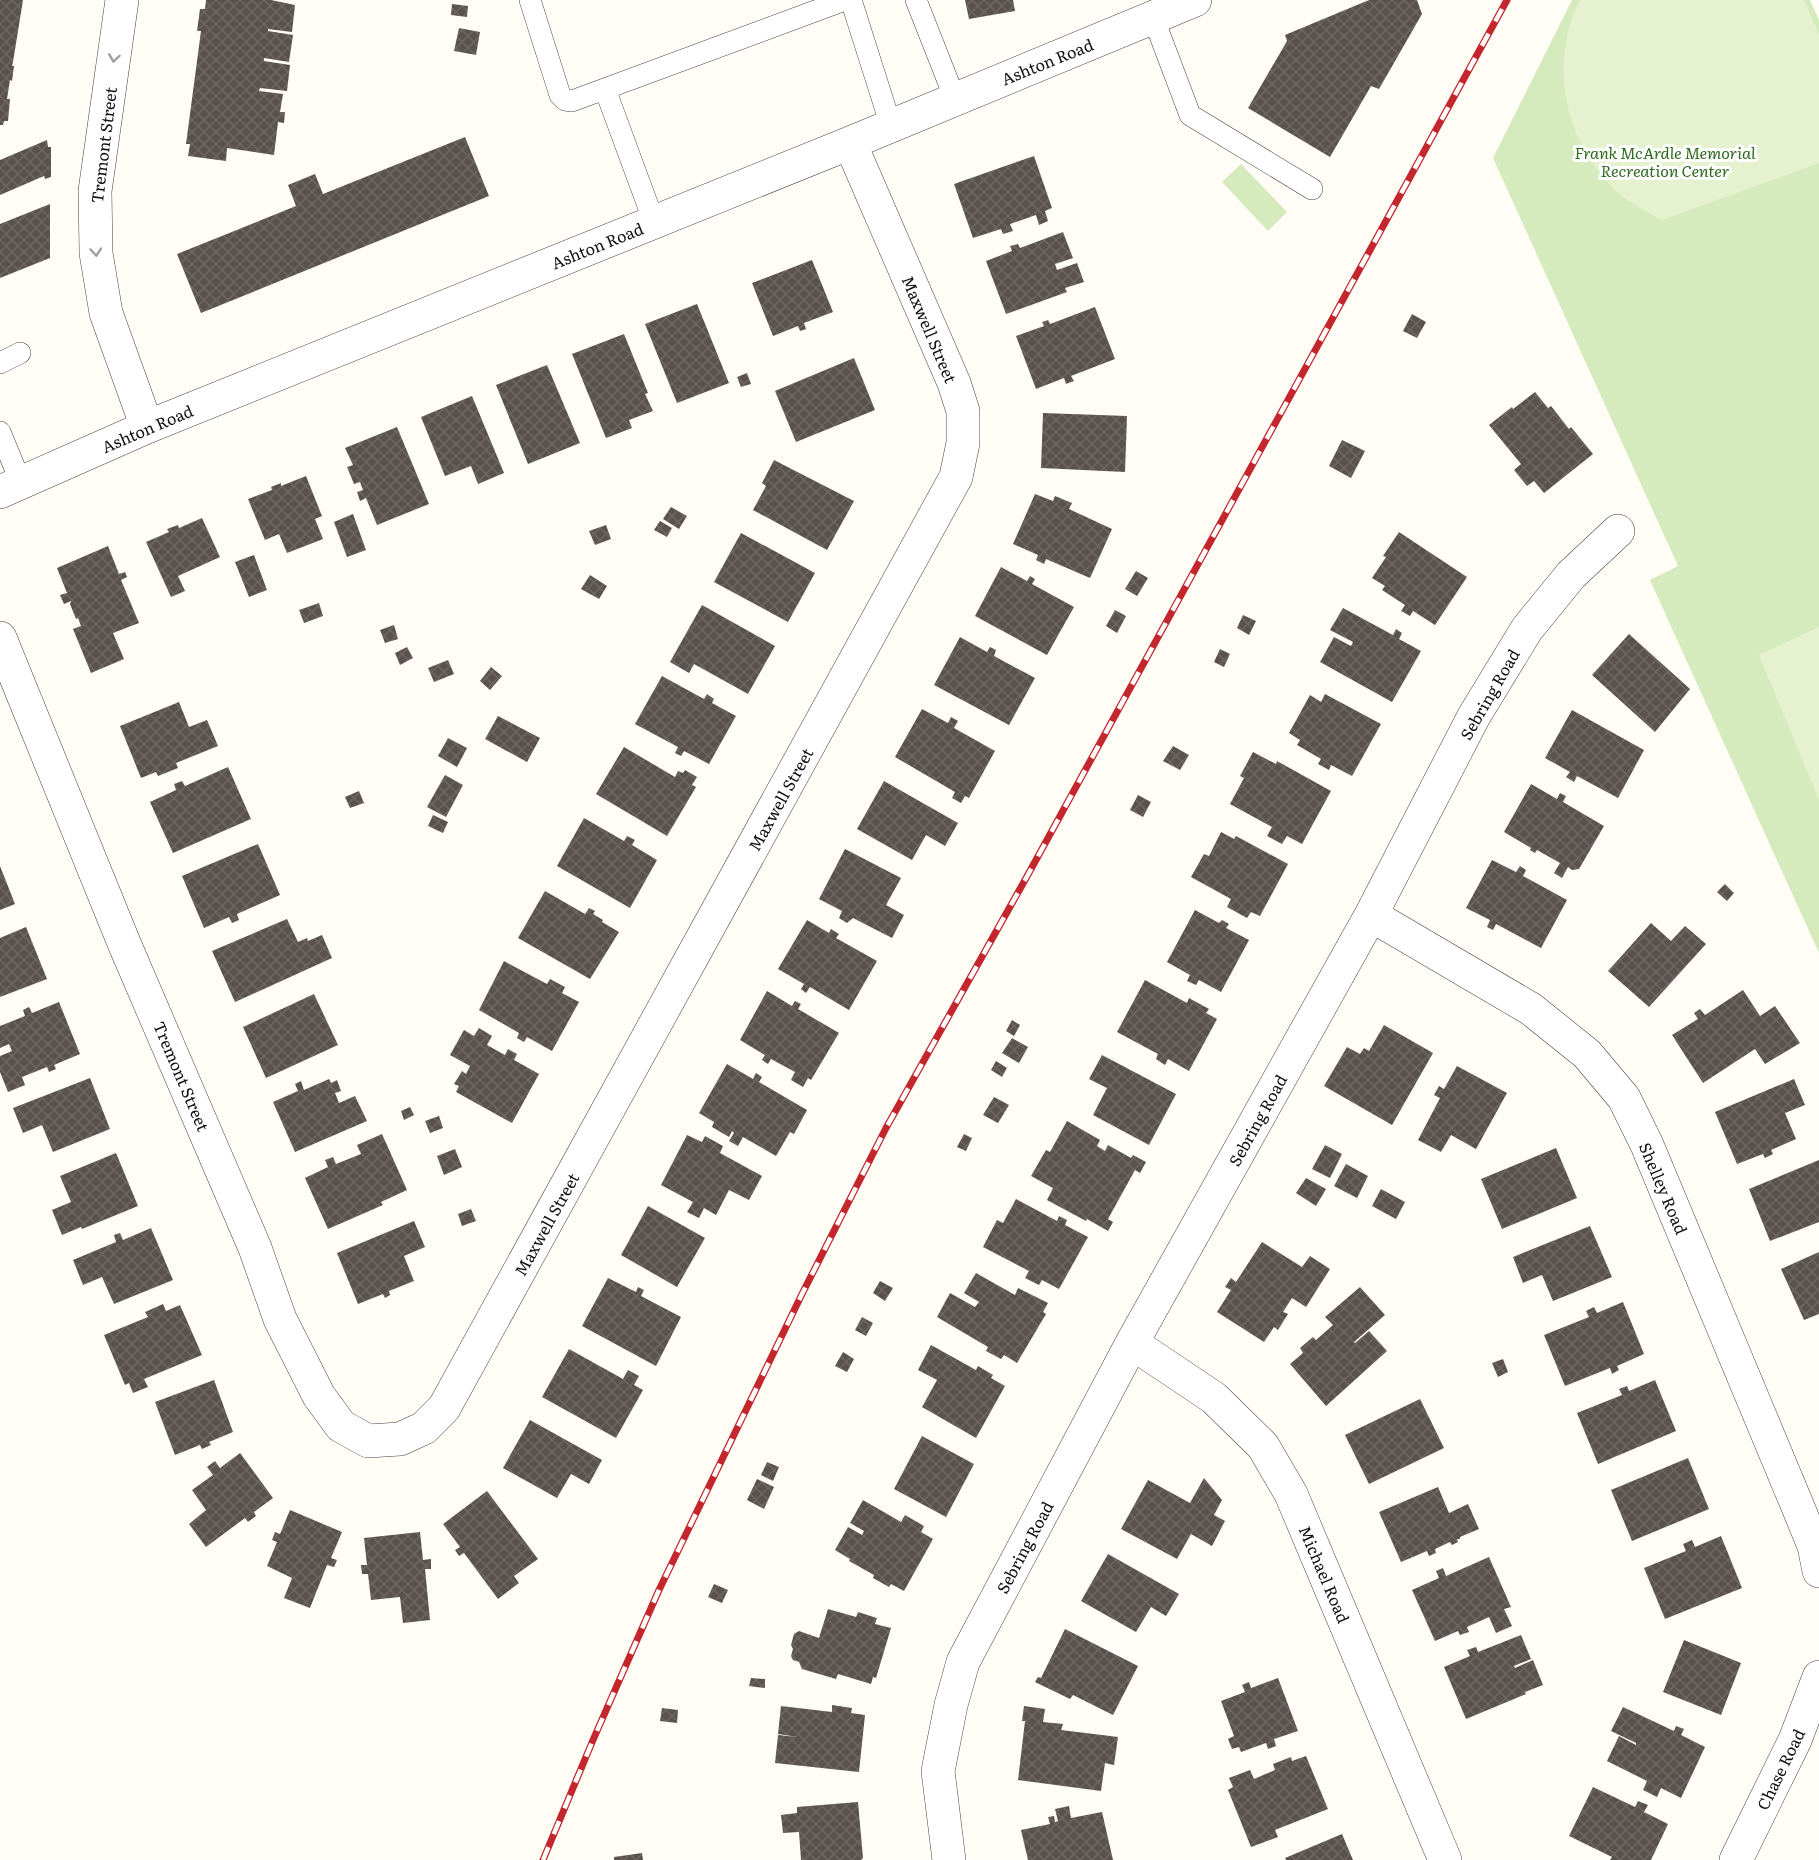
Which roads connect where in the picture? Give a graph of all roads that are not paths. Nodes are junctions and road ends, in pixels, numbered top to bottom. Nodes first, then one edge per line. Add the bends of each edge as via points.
1 (122, 0) edge
2 (530, 0) edge
3 (845, 0) edge
4 (850, 0) edge
5 (916, 0) edge
6 (1195, 0) edge
7 (1149, 9) edge
8 (605, 89) junction
9 (955, 99) junction
10 (891, 126) junction
11 (850, 143) junction
12 (1312, 189) dead end
13 (654, 222) junction
14 (20, 353) dead end
15 (0, 363) edge
16 (147, 427) junction
17 (0, 432) edge
18 (10, 487) edge
19 (1618, 531) dead end
20 (0, 638) edge
21 (1371, 915) junction
22 (1132, 1343) junction
23 (424, 1428) joint
24 (1819, 1570) edge
25 (1819, 1677) edge
26 (949, 1860) edge
27 (1445, 1860) edge
28 (1736, 1860) edge

1 -> 16 street, Tremont Street via 95,191 96,253 106,313
2 - 8 lane via 560,95 572,101
3 - 8 lane
4 - 10 lane
5 - 9 lane
6 - 7 street, Ashton Road
7 - 9 street, Ashton Road
7 - 12 lane via 1190,115
8 - 13 lane
9 - 10 street, Ashton Road
10 - 11 street, Ashton Road
11 - 13 street, Ashton Road
11 - 23 street, Maxwell Street via 963,411 963,443 956,477 444,1408
13 - 16 street, Ashton Road
14 - 15 lane
16 - 18 street, Ashton Road
17 - 18 lane
19 - 21 street, Sebring Road via 1571,575 1527,629 1474,716
20 - 23 street, Tremont Street via 124,943 255,1248 280,1319 319,1396 341,1426 368,1441 400,1439
21 - 22 street, Sebring Road
21 - 24 street, Shelley Road via 1531,1009 1587,1054 1624,1098 1794,1496
22 - 26 street, Sebring Road via 963,1662 938,1771
22 - 27 street, Michael Road via 1214,1398 1263,1446 1291,1494
25 - 28 street, Chase Road via 1795,1740

